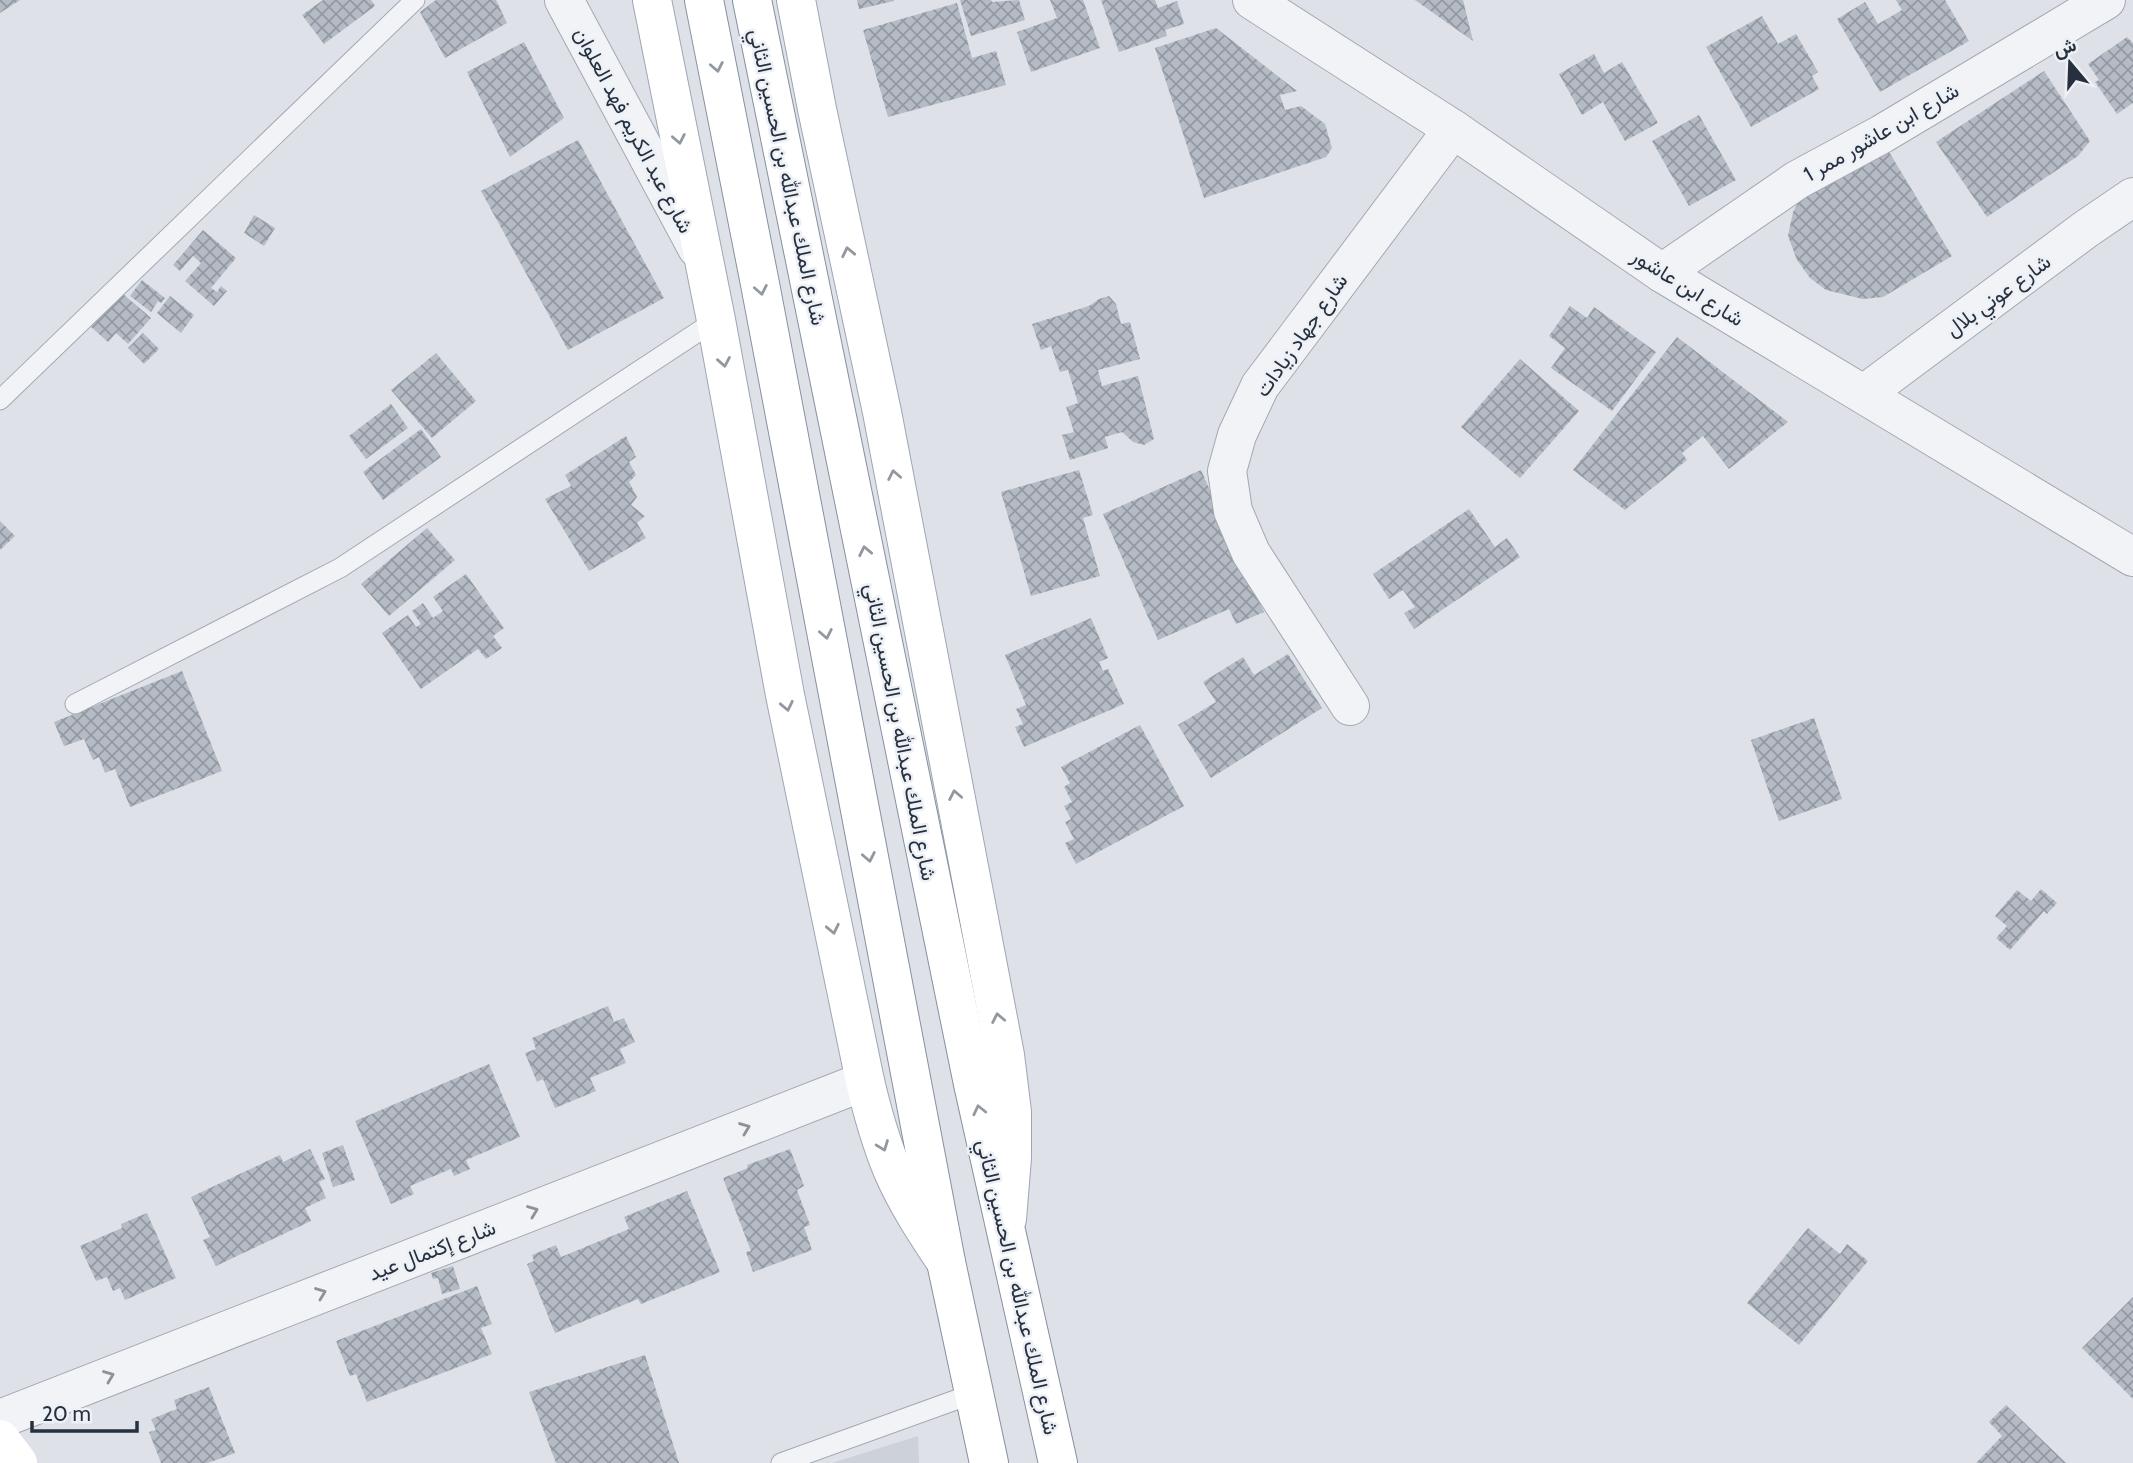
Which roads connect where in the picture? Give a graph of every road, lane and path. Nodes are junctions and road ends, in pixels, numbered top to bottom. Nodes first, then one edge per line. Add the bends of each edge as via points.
1 (415, 0) edge
2 (564, 0) edge
3 (652, 0) edge
4 (704, 0) edge
5 (752, 0) edge
6 (796, 0) edge
7 (1252, 0) edge
8 (2106, 0) edge
9 (1452, 129) junction
10 (2133, 197) edge
11 (704, 261) junction
12 (1662, 273) junction
13 (716, 320) junction
14 (1864, 394) junction
15 (0, 400) edge
16 (2133, 557) edge
17 (75, 704) dead end
18 (1350, 706) dead end
19 (864, 1081) junction
20 (1006, 1232) junction
21 (946, 1262) junction
22 (0, 1419) edge
23 (978, 1427) edge
24 (0, 1439) edge
25 (18, 1463) edge
26 (781, 1463) edge
27 (989, 1463) edge
28 (1058, 1463) edge

1 - 15 lane
2 - 11 street, شارع عبد الكريم فهد العلوان
3 -> 11 main road
4 -> 21 main road
20 -> 5 main road, شارع الملك عبدالله بن الحسين الثاني
20 -> 6 main road via 1012,1112 1005,1055 882,412
7 - 9 street, شارع ابن عاشور
8 - 12 street, شارع ابن عاشور ممر 1 via 1797,180
9 - 12 street, شارع ابن عاشور
9 - 18 street, شارع جهاد زيادات via 1260,386 1237,435 1227,471 1233,511 1251,553
10 - 14 street, شارع عوني بلال
11 - 13 main road
12 - 14 street, شارع ابن عاشور
13 - 17 lane via 340,568
13 -> 19 main road via 785,695
14 - 16 street, شارع ابن عاشور
19 -> 21 main road via 892,1169
22 -> 19 street, شارع إكتمال عيد
20 - 28 main road, شارع الملك عبدالله بن الحسين الثاني
21 - 23 main road
23 - 26 lane
23 - 27 main road
24 - 25 main road

